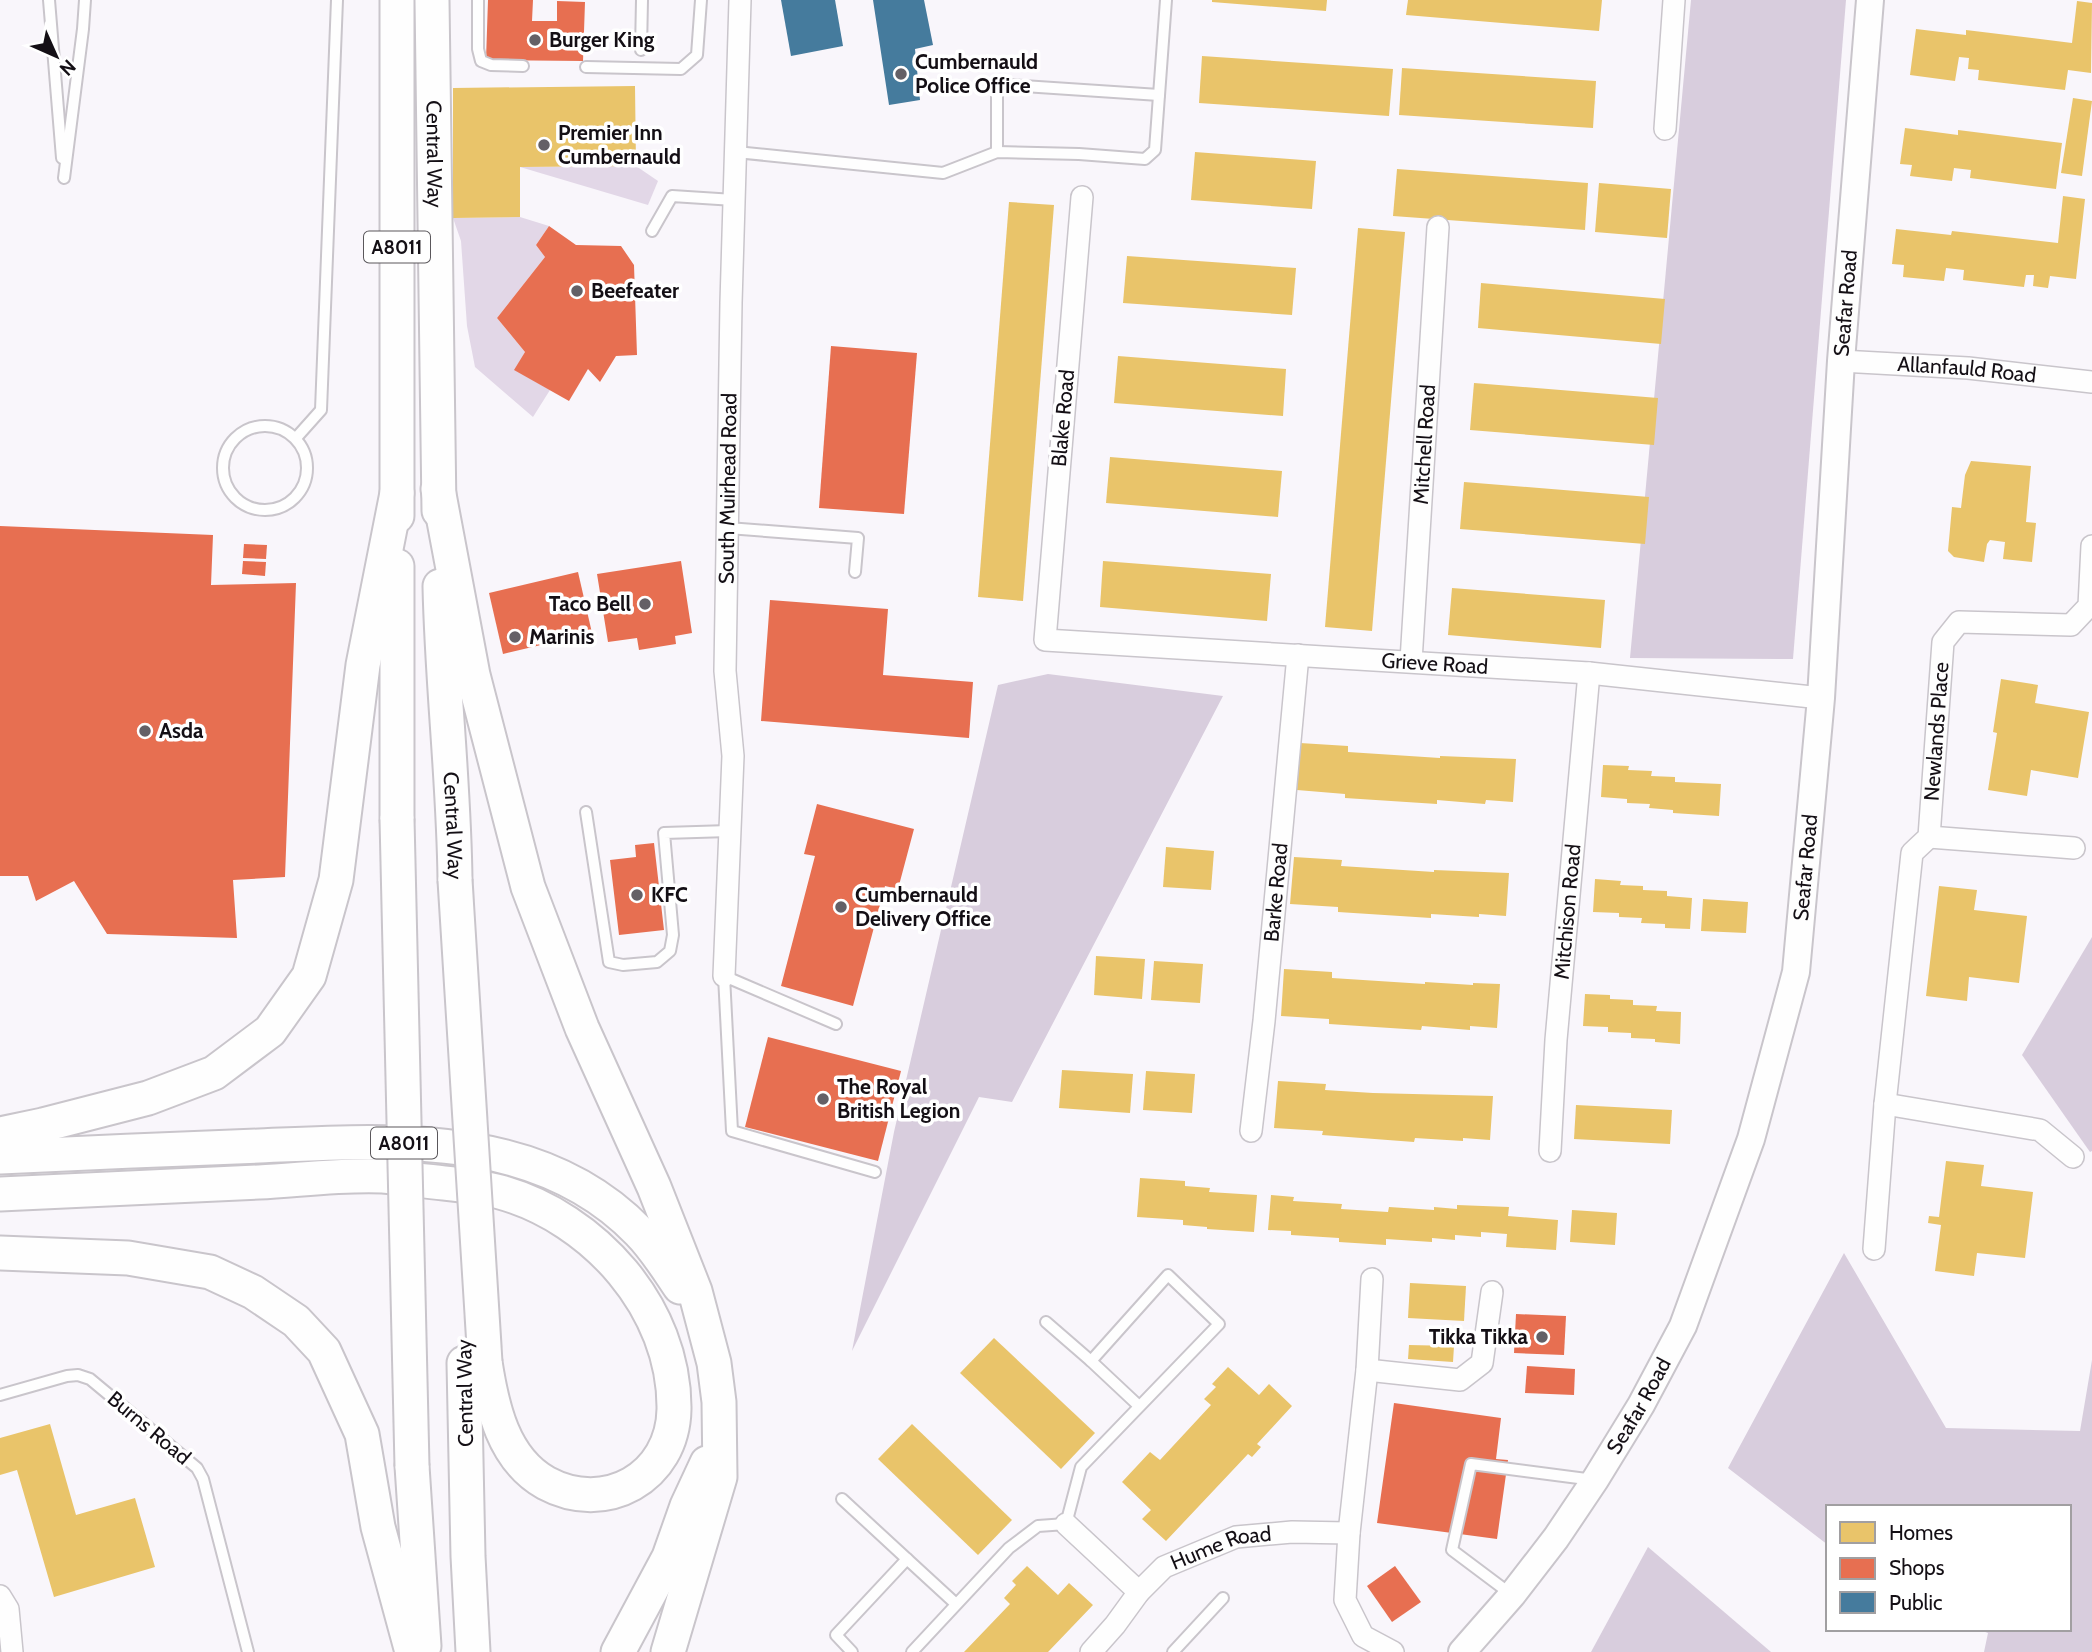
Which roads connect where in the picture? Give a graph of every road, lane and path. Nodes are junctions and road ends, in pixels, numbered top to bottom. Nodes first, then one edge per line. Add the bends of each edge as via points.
1 (49, 0) edge
2 (85, 0) edge
3 (337, 0) edge
4 (397, 0) edge
5 (432, 0) edge
6 (478, 0) edge
7 (642, 0) edge
8 (701, 0) edge
9 (740, 0) edge
10 (1166, 0) edge
11 (1674, 0) edge
12 (1870, 0) edge
13 (641, 50) dead end
14 (523, 66) dead end
15 (586, 67) dead end
16 (1159, 95) junction
17 (1665, 129) dead end
18 (736, 152) junction
19 (997, 152) junction
20 (1082, 197) dead end
21 (734, 200) junction
22 (1438, 227) dead end
23 (652, 231) dead end
24 (1841, 361) junction
25 (2092, 382) edge
26 (296, 438) junction
27 (438, 489) junction
28 (397, 493) junction
29 (727, 528) junction
30 (2092, 546) edge
31 (855, 572) dead end
32 (1045, 640) joint
33 (1298, 655) junction
34 (1411, 662) junction
35 (1589, 673) junction
36 (1821, 698) junction
37 (586, 813) dead end
38 (729, 831) junction
39 (1929, 837) junction
40 (2074, 848) dead end
41 (724, 976) junction
42 (836, 1024) dead end
43 (1885, 1104) junction
44 (1251, 1131) dead end
45 (0, 1133) edge
46 (1550, 1151) dead end
47 (0, 1157) edge
48 (2073, 1157) dead end
49 (874, 1172) dead end
50 (0, 1194) edge
51 (1874, 1249) dead end
52 (0, 1253) edge
53 (1372, 1279) dead end
54 (1492, 1292) dead end
55 (1046, 1322) dead end
56 (1091, 1361) junction
57 (475, 1362) junction
58 (714, 1363) junction
59 (1367, 1370) junction
60 (0, 1395) edge
61 (1139, 1406) junction
62 (720, 1435) junction
63 (1595, 1480) junction
64 (842, 1499) dead end
65 (1066, 1524) junction
66 (1349, 1532) junction
67 (907, 1559) junction
68 (1139, 1592) junction
69 (1512, 1595) junction
70 (0, 1596) edge
71 (1223, 1598) dead end
72 (956, 1604) junction
73 (1366, 1644) edge
74 (12, 1652) edge
75 (248, 1652) edge
76 (412, 1652) edge
77 (425, 1652) edge
78 (473, 1652) edge
79 (618, 1652) edge
80 (668, 1652) edge
81 (852, 1652) edge
82 (912, 1652) edge
83 (1091, 1652) edge
84 (1173, 1652) edge
85 (1392, 1652) edge
86 (1462, 1652) edge

1 - 2 lane via 64,178
3 - 26 lane via 321,410
4 - 28 main road, Central Way / A8011
5 - 27 main road, Central Way / A8011
6 - 14 lane via 481,61
7 - 13 lane
8 - 15 lane via 697,55 681,69
9 - 18 street, South Muirhead Road
10 - 16 lane
11 - 17 street
12 - 24 street, Seafar Road
16 - 19 lane via 1155,150 1146,159
16 - 19 lane via 1000,88
18 - 19 lane via 943,173
18 - 21 street, South Muirhead Road
20 - 32 street, Blake Road
21 - 23 lane via 672,196
21 - 29 street, South Muirhead Road
22 - 34 street, Mitchell Road
24 - 25 street, Allanfauld Road via 1968,368
24 - 36 street, Seafar Road
26 - 26 lane via 304,450 307,476 294,499 282,507 255,509 232,494 223,467 233,441 264,426
27 - 57 main road, Central Way / A8011, bridge
27 - 58 main road via 473,675 528,887 582,1028 695,1291
28 - 45 main road via 363,665 336,880 309,976 270,1031 214,1073 148,1098
28 - 77 main road, Central Way / A8011, bridge via 397,819 412,1466
29 - 31 lane via 858,538
29 - 38 street, South Muirhead Road via 725,671 733,756
30 - 39 street, Newlands Place via 2090,606 2071,625 1959,622 1943,642
32 - 33 street, Grieve Road
33 - 34 street, Grieve Road
33 - 44 street, Barke Road
34 - 35 street, Grieve Road
35 - 36 street, Grieve Road
35 - 46 street, Mitchison Road
36 - 63 street, Seafar Road via 1796,972 1751,1139 1682,1326
37 - 38 lane via 610,962 623,965 657,962 670,951 673,934 664,833
38 - 41 street, South Muirhead Road
39 - 40 street
39 - 43 street, Newlands Place via 1912,853
41 - 42 lane
41 - 49 lane via 732,1131
43 - 48 street via 2040,1130
43 - 51 street, Newlands Place
47 - 58 main road via 379,1141 503,1155 569,1181 640,1233 680,1287
50 - 57 main road via 381,1176 497,1191 524,1200 570,1224 607,1254 642,1300 659,1333 669,1369 674,1422 669,1441 645,1474 628,1486 586,1496 564,1492 523,1466 509,1447
52 - 76 main road via 128,1258 210,1272 253,1292 296,1321 324,1351 362,1434 378,1527
53 - 59 street
54 - 59 street via 1482,1363 1460,1380
55 - 56 lane
56 - 61 lane
56 - 61 lane via 1168,1275 1219,1324
57 - 78 main road, Central Way via 468,1556
58 - 62 main road
59 - 66 street
60 - 75 lane, Burns Road via 67,1376 90,1379 197,1468
61 - 65 lane via 1081,1467
62 - 79 main road via 669,1557
62 - 80 main road via 720,1477
63 - 69 street, Seafar Road
63 - 69 lane via 1471,1464 1452,1550
64 - 67 lane
65 - 68 street
65 - 72 lane via 1038,1526 1009,1548
66 - 68 street, Hume Road via 1236,1537 1164,1567
66 - 73 street via 1345,1600
67 - 72 lane
67 - 81 lane via 836,1635
68 - 83 street, Hume Road
69 - 86 street, Seafar Road
70 - 74 street via 8,1609
71 - 84 lane
72 - 82 lane
73 - 85 street

